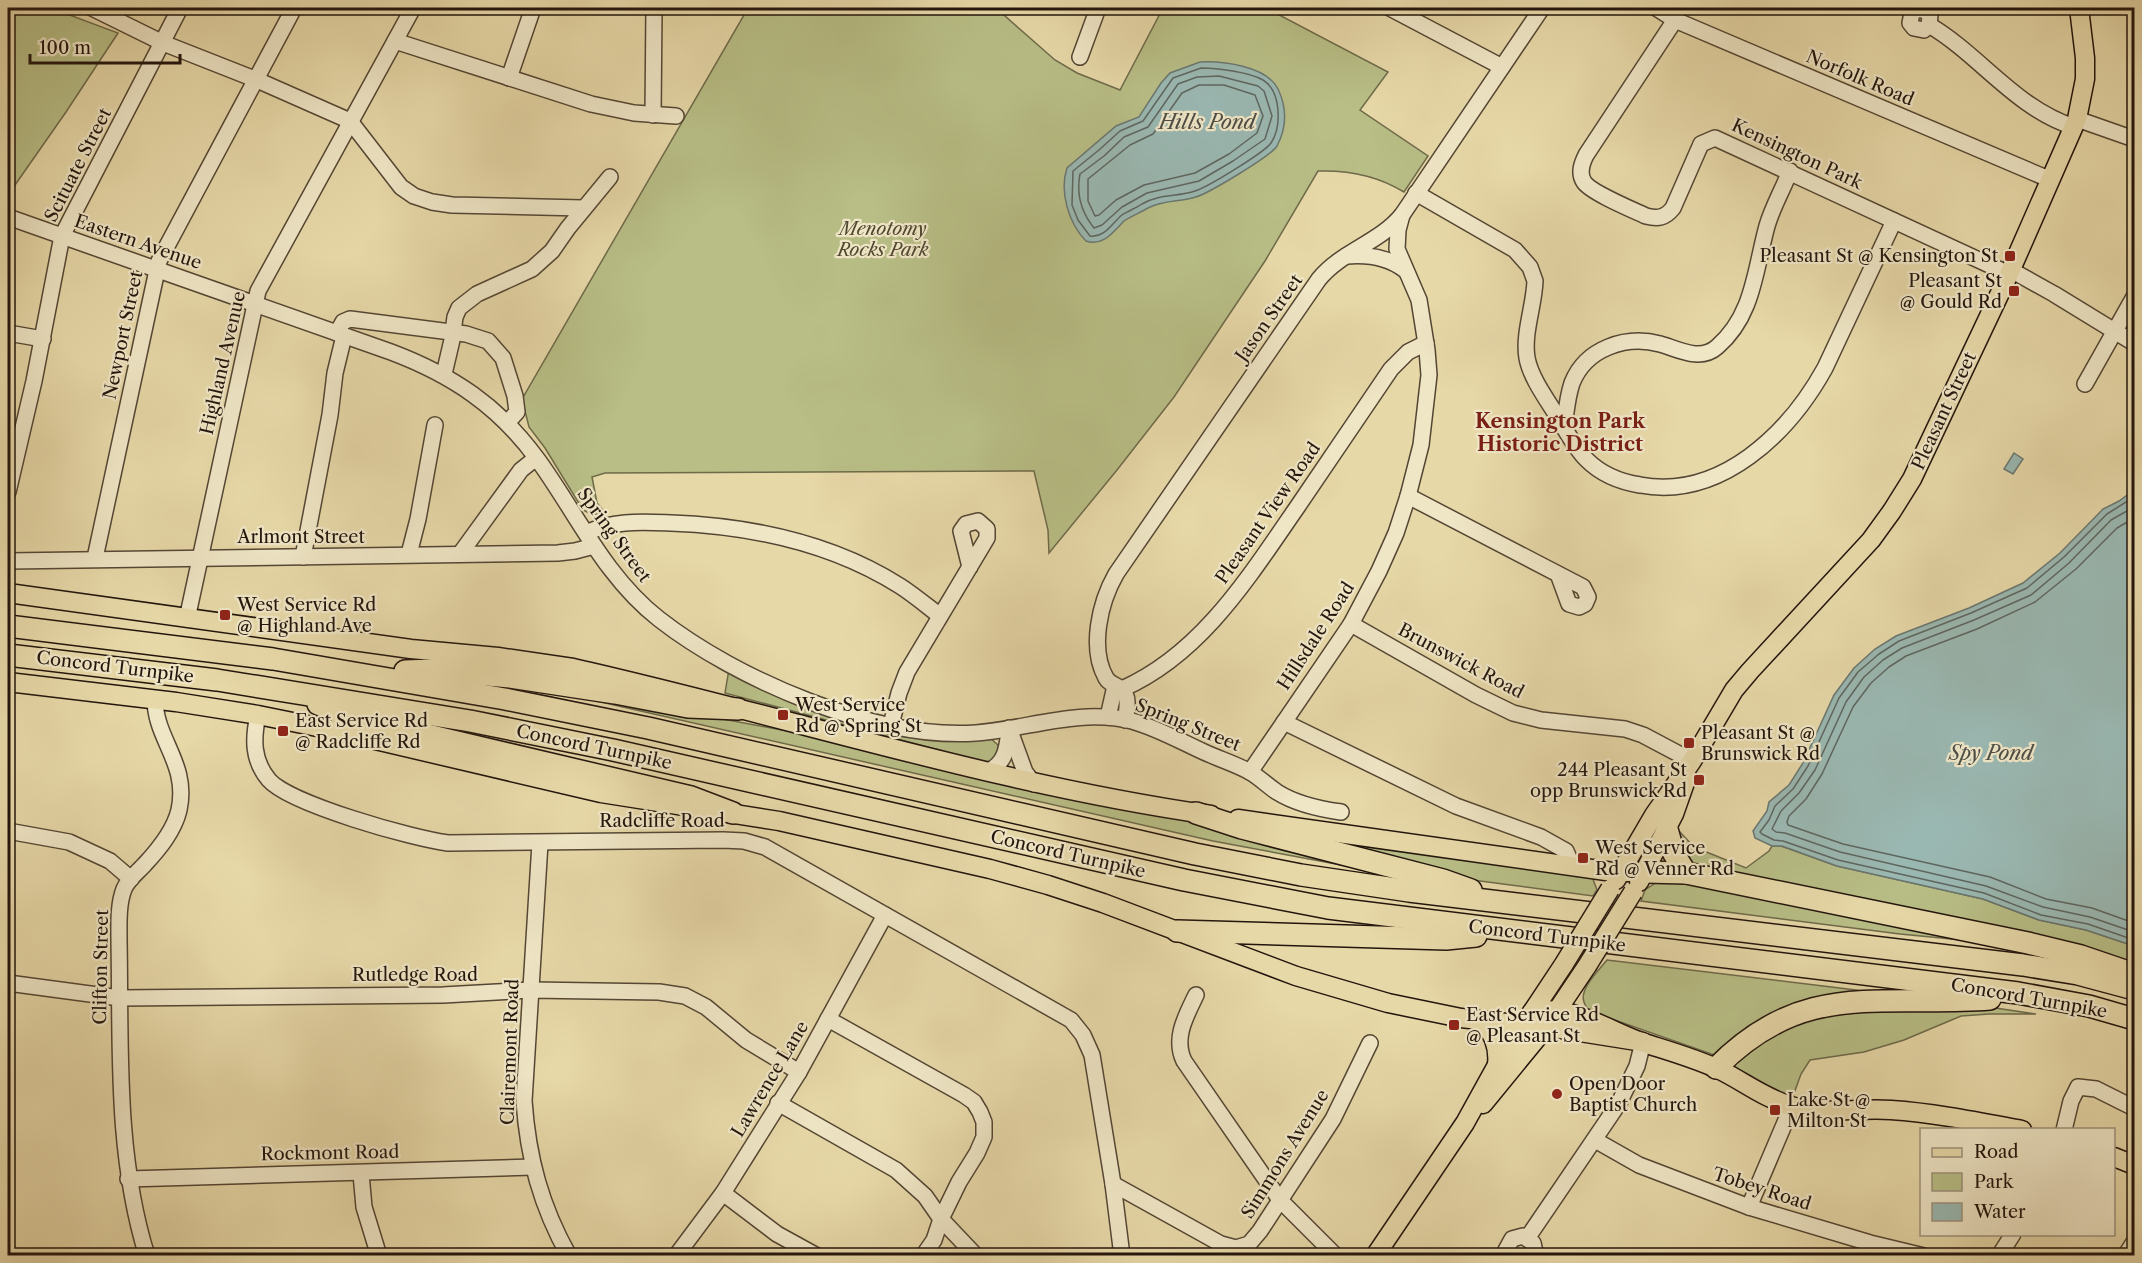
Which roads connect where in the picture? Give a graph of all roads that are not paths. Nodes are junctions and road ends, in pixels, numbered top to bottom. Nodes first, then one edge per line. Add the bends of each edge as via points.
1 (92, 8) edge
2 (180, 8) edge
3 (294, 8) edge
4 (413, 8) edge
5 (533, 8) edge
6 (654, 8) edge
7 (1095, 8) edge
8 (1390, 8) edge
9 (1542, 8) edge
10 (1656, 8) edge
11 (2079, 8) edge
12 (1675, 20) junction
13 (1929, 25) dead end
14 (395, 41) junction
15 (163, 43) junction
16 (1080, 57) dead end
17 (1502, 67) junction
18 (508, 78) junction
19 (257, 80) junction
20 (653, 116) junction
21 (676, 116) dead end
22 (350, 121) junction
23 (2075, 123) junction
24 (2134, 139) edge
25 (1790, 171) junction
26 (610, 177) dead end
27 (2051, 180) junction
28 (1416, 193) junction
29 (583, 208) junction
30 (1402, 215) junction
31 (8, 217) edge
32 (1894, 221) junction
33 (62, 236) junction
34 (1343, 257) junction
35 (156, 269) junction
36 (1405, 270) junction
37 (2010, 272) junction
38 (2134, 297) edge
39 (255, 304) junction
40 (453, 332) junction
41 (2116, 332) junction
42 (8, 333) edge
43 (341, 334) junction
44 (43, 339) junction
45 (1426, 343) junction
46 (2134, 343) edge
47 (444, 374) junction
48 (2085, 384) dead end
49 (507, 423) junction
50 (435, 425) dead end
51 (1564, 428) junction
52 (536, 458) junction
53 (8, 492) edge
54 (1408, 496) junction
55 (590, 540) junction
56 (409, 554) junction
57 (460, 554) junction
58 (200, 557) junction
59 (303, 557) junction
60 (95, 558) junction
61 (8, 561) edge
62 (970, 567) dead end
63 (1558, 574) dead end
64 (8, 593) edge
65 (940, 616) junction
66 (187, 619) junction
67 (1351, 624) junction
68 (8, 626) edge
69 (8, 655) edge
70 (362, 673) junction
71 (8, 682) edge
72 (1119, 688) junction
73 (278, 689) junction
74 (155, 699) junction
75 (738, 709) junction
76 (258, 715) junction
77 (1108, 717) junction
78 (1125, 720) junction
79 (1284, 722) junction
80 (891, 725) junction
81 (1009, 728) junction
82 (1692, 760) junction
83 (986, 772) junction
84 (1250, 772) junction
85 (1034, 784) junction
86 (1341, 812) dead end
87 (733, 813) junction
88 (1196, 813) junction
89 (1667, 829) junction
90 (8, 831) edge
91 (540, 843) junction
92 (1570, 866) junction
93 (1620, 872) junction
94 (1645, 872) junction
95 (1686, 873) junction
96 (131, 879) junction
97 (1505, 902) junction
98 (885, 915) junction
99 (1177, 931) junction
100 (1513, 932) junction
101 (2134, 974) edge
102 (8, 983) edge
103 (2134, 989) edge
104 (531, 990) junction
105 (1196, 995) dead end
106 (2037, 996) junction
107 (120, 998) junction
108 (1558, 1010) junction
109 (1527, 1018) junction
110 (828, 1019) junction
111 (2134, 1019) edge
112 (1478, 1020) junction
113 (1546, 1027) junction
114 (1643, 1042) junction
115 (1370, 1043) dead end
116 (1497, 1065) junction
117 (1716, 1068) junction
118 (799, 1072) junction
119 (778, 1103) junction
120 (1792, 1106) junction
121 (2134, 1108) edge
122 (1465, 1123) junction
123 (2009, 1128) edge
124 (2064, 1128) edge
125 (1595, 1140) junction
126 (2115, 1157) edge
127 (2134, 1165) edge
128 (532, 1167) junction
129 (361, 1174) junction
130 (128, 1179) junction
131 (1113, 1185) junction
132 (723, 1193) junction
133 (1281, 1200) junction
134 (1749, 1207) junction
135 (941, 1219) junction
136 (2012, 1236) edge
137 (1528, 1238) junction
138 (1869, 1249) edge
139 (147, 1256) edge
140 (379, 1256) edge
141 (569, 1256) edge
142 (676, 1256) edge
143 (816, 1256) edge
144 (923, 1256) edge
145 (976, 1256) edge
146 (1122, 1256) edge
147 (1336, 1256) edge
148 (1375, 1256) edge
149 (1509, 1256) edge
150 (1534, 1256) edge
151 (1924, 1256) edge
152 (1999, 1256) edge

1 - 15 street
2 - 15 street, Scituate Street
3 - 19 street, Newport Street
4 - 14 street, Highland Avenue
5 - 18 street
6 - 20 street
7 - 16 street
8 - 17 street
9 - 17 street, Jason Street
10 - 12 street, Norfolk Road
11 - 23 main road, Pleasant Street via 2085,79
12 - 25 street, Kensington Park via 1586,155 1581,170 1584,182 1589,188 1654,218 1673,208 1697,149 1708,139 1722,140
12 - 27 street, Norfolk Road
13 - 23 street via 2023,100 2055,120
14 - 18 street
14 - 22 street, Highland Avenue
15 - 19 street
15 - 33 street, Scituate Street
17 - 28 street, Jason Street
18 - 20 street via 591,104
19 - 22 street
19 - 35 street, Newport Street
20 - 21 street
22 - 29 street via 401,187 414,196 432,202
22 - 39 street, Highland Avenue via 263,281
23 - 24 street
23 - 27 main road, Pleasant Street
25 - 32 street, Kensington Park
25 - 51 street via 1767,225 1752,293 1725,338 1713,350 1696,354 1640,341 1607,347 1575,376
26 - 29 street
27 - 37 main road, Pleasant Street
28 - 30 street, Jason Street
28 - 51 street via 1507,244 1530,267 1535,281 1527,356
29 - 40 street via 552,251 532,269 464,302 456,314
30 - 34 street, Jason Street via 1377,238
30 - 36 street, Hillsdale Road via 1396,244
31 - 33 street, Eastern Avenue
32 - 37 street, Kensington Park
32 - 51 street via 1815,387 1789,422 1741,462 1681,487 1635,484 1594,466
33 - 35 street, Eastern Avenue
33 - 44 street, Scituate Street
34 - 36 street via 1378,258
34 - 72 street, Jason Street via 1319,279 1110,586 1100,616 1099,646 1105,676
35 - 39 street, Eastern Avenue
35 - 60 street, Newport Street
36 - 45 street, Hillsdale Road via 1419,300
37 - 41 street, Kensington Park
37 - 82 main road, Pleasant Street via 1912,478 1892,511 1871,540 1742,680
38 - 41 street
39 - 43 street, Spring Street
39 - 58 street, Highland Avenue
40 - 43 street via 350,319 343,322
40 - 47 street
40 - 49 street via 486,340 501,355 517,407
41 - 46 street, Kensington Park
41 - 48 street
42 - 44 street
43 - 47 street, Spring Street
43 - 59 street
44 - 53 street, Scituate Street
45 - 54 street, Hillsdale Road via 1427,402
45 - 72 street, Pleasant View Road via 1408,352 1391,369 1267,551 1216,618 1185,649
47 - 49 street, Spring Street
49 - 52 street, Spring Street
50 - 56 street
52 - 55 street, Spring Street
52 - 57 street via 521,470
54 - 63 street
54 - 67 street, Hillsdale Road via 1379,571
55 - 57 street, Arlmont Street via 564,553
55 - 65 street, Arlmont Street via 609,525 638,522 723,526 771,535 869,569
55 - 80 street, Spring Street via 638,601 692,642 801,698
56 - 57 street, Arlmont Street
56 - 59 street, Arlmont Street
58 - 59 street, Arlmont Street
58 - 60 street, Arlmont Street
58 - 66 street, Highland Avenue
60 - 61 street, Arlmont Street
62 - 65 street
64 - 66 main road
65 - 80 street via 905,677
66 - 75 main road via 555,664
67 - 79 street, Hillsdale Road
67 - 82 street, Brunswick Road via 1513,713 1625,729
68 - 70 highway, Concord Turnpike
69 - 73 highway, Concord Turnpike
70 - 75 highway via 434,670 496,675 688,707
70 - 97 highway, Concord Turnpike via 612,720 1231,862 1355,884
71 - 74 main road, Concord Turnpike
72 - 77 street
72 - 78 street, Jason Street via 1127,703
73 - 87 highway via 351,717 691,797
73 - 100 highway, Concord Turnpike via 433,714 604,748 1256,896
74 - 76 main road, Concord Turnpike
74 - 96 street, Clifton Street via 159,722 180,774 180,803 175,823 161,846
75 - 83 main road
76 - 87 main road, Concord Turnpike via 600,793
76 - 91 street, Radcliffe Road via 254,740 259,764 272,783 289,795 429,841
77 - 78 street, Spring Street
77 - 81 street, Spring Street
78 - 84 street, Spring Street via 1151,727
79 - 84 street, Hillsdale Road
79 - 92 street via 1456,806 1541,837 1564,849
80 - 81 street, Spring Street via 953,733
81 - 83 street via 1003,759
81 - 85 street via 1024,772
82 - 89 main road, Pleasant Street
82 - 93 main road, Pleasant Street
83 - 85 main road
84 - 86 street, Spring Street via 1288,798 1310,807
85 - 88 main road
87 - 99 main road, Concord Turnpike via 1029,879
88 - 92 main road
88 - 97 highway via 1443,880
89 - 94 main road, Pleasant Street
89 - 95 highway via 1674,854
90 - 96 street via 69,842 110,861
91 - 98 street, Radcliffe Road via 752,843
91 - 104 street, Clairemont Road
92 - 93 main road
93 - 94 main road
93 - 109 main road, Pleasant Street, bridge
94 - 95 highway
94 - 108 main road, Pleasant Street, bridge
95 - 101 highway via 2028,943
96 - 107 street, Clifton Street via 124,890 119,921
97 - 103 highway, Concord Turnpike via 2023,965
98 - 110 street, Lawrence Lane
98 - 131 street, Radcliffe Road via 1071,1020 1092,1055
99 - 100 highway via 1446,939
99 - 112 main road, Concord Turnpike via 1343,991
100 - 106 highway, Concord Turnpike
102 - 107 street, Rutledge Road
104 - 107 street, Rutledge Road via 443,995
104 - 118 street, Rutledge Road via 685,996
104 - 128 street, Clairemont Road via 524,1101
105 - 133 street via 1180,1035 1180,1052
106 - 111 highway, Concord Turnpike
106 - 117 highway via 1853,1002 1816,1007 1760,1030
107 - 130 street, Clifton Street via 121,1112
108 - 109 main road
108 - 113 main road, Pleasant Street
108 - 114 main road
109 - 112 main road, Concord Turnpike
109 - 113 main road
109 - 116 main road, Pleasant Street
110 - 118 street, Lawrence Lane
110 - 135 street via 964,1095 980,1112 982,1141
112 - 116 main road via 1494,1040
113 - 114 main road
113 - 122 main road, Pleasant Street
114 - 117 main road
114 - 125 street via 1628,1086
115 - 133 street, Simmons Avenue via 1333,1119
116 - 122 main road, Pleasant Street
117 - 120 main road
118 - 119 street, Lawrence Lane
119 - 132 street, Lawrence Lane
119 - 135 street via 896,1170 924,1196
120 - 123 main road via 1822,1111 1900,1111
120 - 134 street
121 - 124 street via 2096,1089 2078,1087
122 - 148 main road, Pleasant Street
125 - 134 street, Tobey Road via 1639,1165
125 - 137 street
126 - 127 main road
128 - 129 street, Rockmont Road
128 - 141 street, Clairemont Road via 544,1205
129 - 130 street, Rockmont Road
129 - 140 street via 364,1207
130 - 139 street, Clifton Street
131 - 133 street, Simmons Avenue via 1221,1244 1236,1248 1249,1244
131 - 146 street
132 - 142 street, Lawrence Lane
132 - 143 street
133 - 147 street
134 - 138 street, Tobey Road
135 - 144 street
135 - 145 street
136 - 152 street
137 - 149 street via 1512,1239 1506,1250
137 - 150 street via 1533,1243
138 - 151 street, Tobey Road

